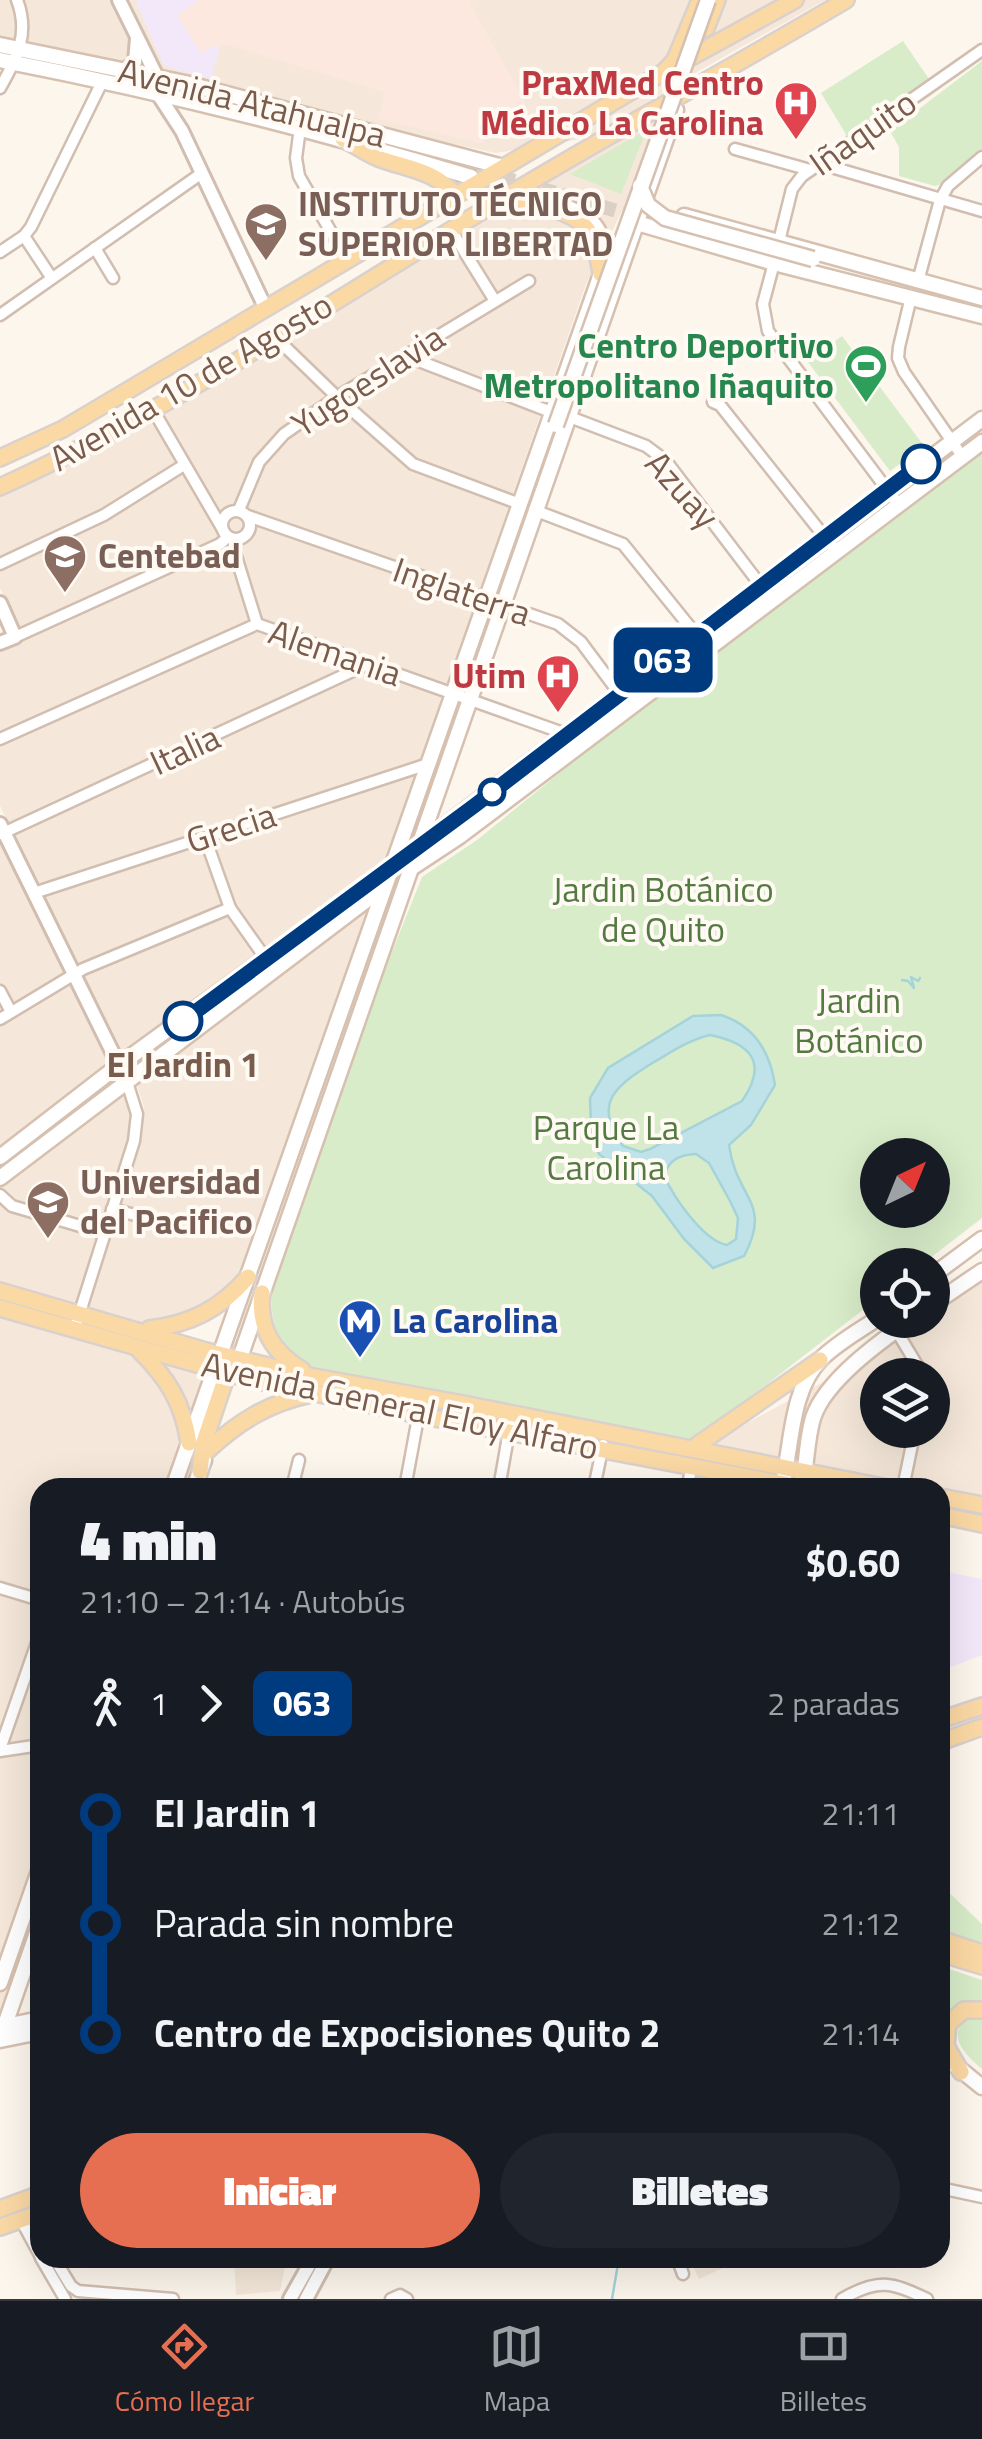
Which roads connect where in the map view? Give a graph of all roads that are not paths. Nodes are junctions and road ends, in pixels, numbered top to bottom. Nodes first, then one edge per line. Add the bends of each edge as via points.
1 (18, 0) edge
2 (119, 0) edge
3 (700, 0) edge
4 (708, 0) edge
5 (716, 0) edge
6 (795, 0) edge
7 (846, 0) edge
8 (698, 25) junction
9 (137, 36) junction
10 (725, 40) junction
11 (0, 45) edge
12 (982, 50) edge
13 (12, 57) edge
14 (125, 70) junction
15 (662, 74) junction
16 (103, 80) junction
17 (156, 84) junction
18 (185, 84) junction
19 (0, 88) edge
20 (680, 98) junction
21 (194, 100) junction
22 (273, 113) junction
23 (300, 128) junction
24 (182, 131) junction
25 (343, 139) junction
26 (735, 150) dead end
27 (982, 157) edge
28 (822, 164) junction
29 (504, 166) junction
30 (810, 170) junction
31 (202, 174) junction
32 (644, 190) junction
33 (456, 196) junction
34 (534, 196) dead end
35 (506, 197) junction
36 (940, 200) junction
37 (982, 211) edge
38 (637, 222) junction
39 (656, 222) tunnel mouth
40 (452, 230) junction
41 (24, 236) junction
42 (778, 241) junction
43 (95, 248) junction
44 (0, 252) edge
45 (347, 260) junction
46 (814, 262) junction
47 (774, 263) junction
48 (858, 266) junction
49 (600, 274) junction
50 (51, 277) junction
51 (113, 278) dead end
52 (838, 278) junction
53 (529, 281) dead end
54 (918, 281) junction
55 (975, 296) edge
56 (911, 298) junction
57 (495, 301) junction
58 (590, 302) junction
59 (265, 308) junction
60 (604, 312) junction
61 (0, 315) edge
62 (982, 316) edge
63 (580, 330) junction
64 (276, 336) junction
65 (595, 339) junction
66 (406, 356) junction
67 (337, 397) junction
68 (712, 402) dead end
69 (152, 408) junction
70 (982, 418) edge
71 (557, 420) junction
72 (951, 442) junction
73 (982, 442) edge
74 (962, 456) junction
75 (0, 458) edge
76 (184, 465) junction
77 (0, 488) edge
78 (888, 490) junction
79 (204, 498) junction
80 (898, 504) junction
81 (527, 507) junction
82 (240, 512) junction
83 (279, 528) junction
84 (232, 535) junction
85 (825, 537) junction
86 (835, 550) junction
87 (0, 564) edge
88 (760, 585) junction
89 (771, 598) junction
90 (0, 603) edge
91 (493, 603) junction
92 (257, 624) junction
93 (16, 636) junction
94 (702, 641) junction
95 (0, 643) edge
96 (370, 664) junction
97 (453, 693) junction
98 (619, 693) junction
99 (469, 699) junction
100 (566, 734) junction
101 (0, 739) edge
102 (428, 764) junction
103 (436, 797) junction
104 (474, 806) junction
105 (2, 830) edge
106 (201, 837) junction
107 (419, 846) junction
108 (393, 865) junction
109 (410, 869) junction
110 (385, 886) junction
111 (34, 893) junction
112 (230, 908) junction
113 (339, 922) junction
114 (368, 936) junction
115 (266, 959) junction
116 (72, 975) junction
117 (0, 991) edge
118 (11, 1012) junction
119 (0, 1019) edge
120 (119, 1065) junction
121 (127, 1082) junction
122 (0, 1157) edge
123 (0, 1178) edge
124 (0, 1196) edge
125 (112, 1208) junction
126 (162, 1222) dead end
127 (104, 1233) junction
128 (982, 1239) edge
129 (968, 1249) junction
130 (950, 1262) edge
131 (982, 1268) edge
132 (248, 1277) junction
133 (0, 1291) edge
134 (950, 1292) edge
135 (262, 1294) junction
136 (2, 1313) edge
137 (79, 1314) junction
138 (140, 1330) junction
139 (74, 1331) junction
140 (860, 1331) edge
141 (881, 1338) edge
142 (137, 1348) junction
143 (820, 1360) junction
144 (228, 1366) junction
145 (316, 1385) junction
146 (422, 1396) junction
147 (512, 1414) junction
148 (419, 1415) junction
149 (509, 1431) junction
150 (606, 1432) junction
151 (189, 1443) junction
152 (692, 1448) junction
153 (912, 1448) edge
154 (602, 1449) junction
155 (207, 1451) junction
156 (299, 1460) dead end
157 (692, 1466) junction
158 (200, 1471) junction
159 (177, 1478) edge
160 (198, 1478) edge
161 (294, 1478) edge
162 (407, 1478) edge
163 (500, 1478) edge
164 (596, 1478) edge
165 (689, 1478) edge
166 (777, 1478) edge
167 (781, 1478) edge
168 (784, 1478) edge
169 (805, 1478) edge
170 (906, 1478) edge
171 (950, 1500) edge
172 (982, 1505) edge
173 (950, 1517) edge
174 (982, 1524) edge
175 (0, 1588) edge
176 (30, 1597) edge
177 (30, 1663) edge
178 (982, 1706) edge
179 (950, 1717) edge
180 (982, 1727) edge
181 (950, 1738) edge
182 (30, 1746) edge
183 (0, 1750) edge
184 (30, 1897) edge
185 (950, 1945) edge
186 (950, 1948) edge
187 (30, 1952) edge
188 (982, 1953) edge
189 (982, 1966) edge
190 (0, 1983) edge
191 (982, 2010) edge
192 (950, 2022) edge
193 (30, 2023) edge
194 (30, 2032) edge
195 (1, 2033) edge
196 (950, 2053) edge
197 (950, 2062) edge
198 (961, 2072) junction
199 (982, 2086) edge
200 (950, 2190) edge
201 (982, 2197) edge
202 (30, 2198) edge
203 (0, 2208) edge
204 (30, 2216) edge
205 (0, 2226) edge
206 (50, 2268) edge
207 (57, 2268) edge
208 (307, 2268) edge
209 (323, 2268) edge
210 (681, 2268) edge
211 (683, 2274) dead end
212 (60, 2281) junction
213 (77, 2295) edge
214 (65, 2299) edge
215 (172, 2299) edge
216 (290, 2299) edge
217 (306, 2299) edge
218 (392, 2299) edge
219 (407, 2299) edge
220 (842, 2299) edge
221 (927, 2299) edge

1 - 13 street via 23,18
2 - 9 street
3 - 8 main road
4 - 32 main road, bridge
5 - 8 main road
6 - 10 main road, Avenida 10 de Agosto
7 - 20 main road, Avenida 10 de Agosto
8 - 10 main road via 708,37
8 - 15 main road
9 - 14 street via 135,62
9 - 17 street
10 - 15 main road, Avenida 10 de Agosto
11 - 13 main road, Avenida Atahualpa
12 - 28 street, Iñaquito
13 - 14 main road, Avenida Atahualpa
13 - 16 main road, Avenida Atahualpa
13 - 19 street
14 - 17 main road, Avenida Atahualpa
15 - 29 main road, Avenida 10 de Agosto
16 - 17 main road, Avenida Atahualpa
16 - 41 street
17 - 18 main road, Avenida Atahualpa
17 - 21 main road, Avenida Atahualpa
17 - 24 street
18 - 22 main road
18 - 29 main road, Avenida Atahualpa
20 - 32 main road
20 - 35 main road, Avenida 10 de Agosto
21 - 22 main road
21 - 23 main road, Avenida Atahualpa
21 - 24 street via 179,109
22 - 25 main road, Avenida Atahualpa via 476,174
23 - 25 main road, Avenida Atahualpa
23 - 45 street via 299,176
24 - 31 street
25 - 33 main road via 433,175
26 - 30 street
27 - 36 street
28 - 30 street, Iñaquito
28 - 36 street
29 - 33 main road, Avenida 10 de Agosto
30 - 42 street, Iñaquito via 792,190
31 - 43 street
31 - 59 street
32 - 38 main road
32 - 42 main road via 664,212
32 - 46 main road, bridge via 648,205 665,218
32 - 71 main road, bridge
33 - 45 main road, Avenida 10 de Agosto
34 - 49 main road via 594,223 604,247
35 - 40 main road, Avenida 10 de Agosto
35 - 49 main road via 580,220 595,241
36 - 37 street
36 - 54 street
38 - 47 main road
38 - 60 main road
39 - 46 main road
40 - 57 street
40 - 64 main road, Avenida 10 de Agosto
41 - 44 street
41 - 50 street
42 - 48 main road
43 - 50 street
43 - 51 street
45 - 59 main road, Avenida 10 de Agosto
46 - 48 main road
46 - 52 main road
46 - 55 main road
47 - 52 main road
47 - 78 street via 763,304 768,331
48 - 54 main road
49 - 58 main road
50 - 61 street
52 - 56 main road
53 - 57 street, Yugoeslavia
54 - 55 main road
56 - 62 main road
56 - 72 street via 898,358
57 - 66 street, Yugoeslavia
58 - 60 main road via 598,317
58 - 63 main road
59 - 75 main road, Avenida 10 de Agosto via 62,429
60 - 65 main road
63 - 65 main road via 593,328
63 - 71 main road
64 - 67 street
64 - 69 main road, Avenida 10 de Agosto
65 - 71 main road
66 - 67 street, Yugoeslavia
66 - 71 street, Azuay
67 - 81 street via 413,464
67 - 82 street, Yugoeslavia via 284,434 259,462
68 - 85 street
69 - 76 street
69 - 77 main road, Avenida 10 de Agosto
70 - 72 main road
71 - 81 main road
71 - 88 street, Azuay via 646,446 666,462
72 - 74 street
72 - 78 main road
73 - 74 main road
74 - 80 main road
76 - 79 street
76 - 87 street via 104,515
78 - 80 street
78 - 85 main road
79 - 82 street, Inglaterra
79 - 84 street
80 - 86 main road
81 - 91 main road
81 - 94 street via 623,544
82 - 83 street, Inglaterra
82 - 84 street via 224,517
82 - 84 street via 251,527
83 - 84 street
83 - 91 street, Inglaterra
84 - 92 street
84 - 93 street
85 - 86 street
85 - 88 main road
86 - 89 main road
88 - 89 street, Azuay
88 - 94 main road
89 - 94 main road
90 - 93 street
91 - 97 main road
91 - 98 street, Inglaterra via 558,624 581,642
91 - 99 main road
92 - 96 street, Alemania
92 - 101 street, Alemania
93 - 95 street
94 - 98 main road
94 - 109 main road
96 - 97 street, Alemania
96 - 105 street, Italia
97 - 99 street, Alemania
97 - 102 main road
98 - 100 main road
99 - 100 street, Alemania
99 - 103 main road
100 - 104 main road
102 - 106 street, Grecia
102 - 108 main road
103 - 104 main road via 451,813
103 - 107 main road
104 - 107 main road
105 - 111 street
106 - 111 street, Grecia
106 - 112 street
107 - 108 main road
107 - 109 main road
108 - 110 main road
108 - 115 main road
109 - 110 main road
109 - 135 main road
110 - 113 main road
110 - 114 main road
111 - 116 street
112 - 115 street
112 - 116 street
113 - 114 main road via 358,921
113 - 121 main road
114 - 132 main road
115 - 120 main road
116 - 118 street
116 - 120 street
117 - 118 street
118 - 119 street
120 - 121 street
120 - 122 main road
121 - 123 main road
121 - 125 street via 137,1127
124 - 127 street via 12,1206
125 - 126 street
125 - 127 street
127 - 137 street
128 - 129 main road
129 - 130 main road
129 - 131 street
131 - 134 main road
132 - 138 main road via 200,1316
132 - 144 main road
133 - 137 main road, Avenida General Eloy Alfaro
135 - 144 main road
135 - 145 main road via 266,1334
136 - 139 main road, Avenida General Eloy Alfaro
137 - 138 main road, Avenida General Eloy Alfaro
137 - 139 street
138 - 144 main road, Avenida General Eloy Alfaro
139 - 142 main road, Avenida General Eloy Alfaro
140 - 143 main road
141 - 169 main road via 822,1398
142 - 144 main road, Avenida General Eloy Alfaro
142 - 151 main road via 174,1392
143 - 152 main road
143 - 168 main road via 802,1390
144 - 145 main road, Avenida General Eloy Alfaro
144 - 151 main road
144 - 155 main road
144 - 158 main road
145 - 146 main road, Avenida General Eloy Alfaro
145 - 148 main road, Avenida General Eloy Alfaro
145 - 155 main road via 256,1412
146 - 147 main road, Avenida General Eloy Alfaro
146 - 148 street
147 - 149 street
147 - 150 main road, Avenida General Eloy Alfaro
148 - 149 main road, Avenida General Eloy Alfaro
148 - 162 street
149 - 154 main road, Avenida General Eloy Alfaro
149 - 163 street
150 - 152 main road, Avenida General Eloy Alfaro
150 - 154 street
151 - 159 main road
152 - 167 main road, Avenida General Eloy Alfaro
153 - 170 street
154 - 157 main road, Avenida General Eloy Alfaro
154 - 164 street
155 - 158 main road
156 - 161 street
157 - 165 street
157 - 166 main road, Avenida General Eloy Alfaro
158 - 160 main road
171 - 172 main road
173 - 174 main road
175 - 176 street
177 - 183 street
178 - 179 main road
180 - 181 main road
182 - 183 street
184 - 190 main road
185 - 188 main road
186 - 189 main road
187 - 195 main road
191 - 192 main road via 964,2010
193 - 195 main road
194 - 195 main road
196 - 198 main road
197 - 198 main road
198 - 199 main road
200 - 201 street
202 - 203 main road
204 - 205 main road
206 - 212 street
207 - 212 street
208 - 216 street
209 - 217 street
210 - 211 street
212 - 213 street
212 - 214 street
213 - 215 street
218 - 219 street
220 - 221 street via 880,2283

